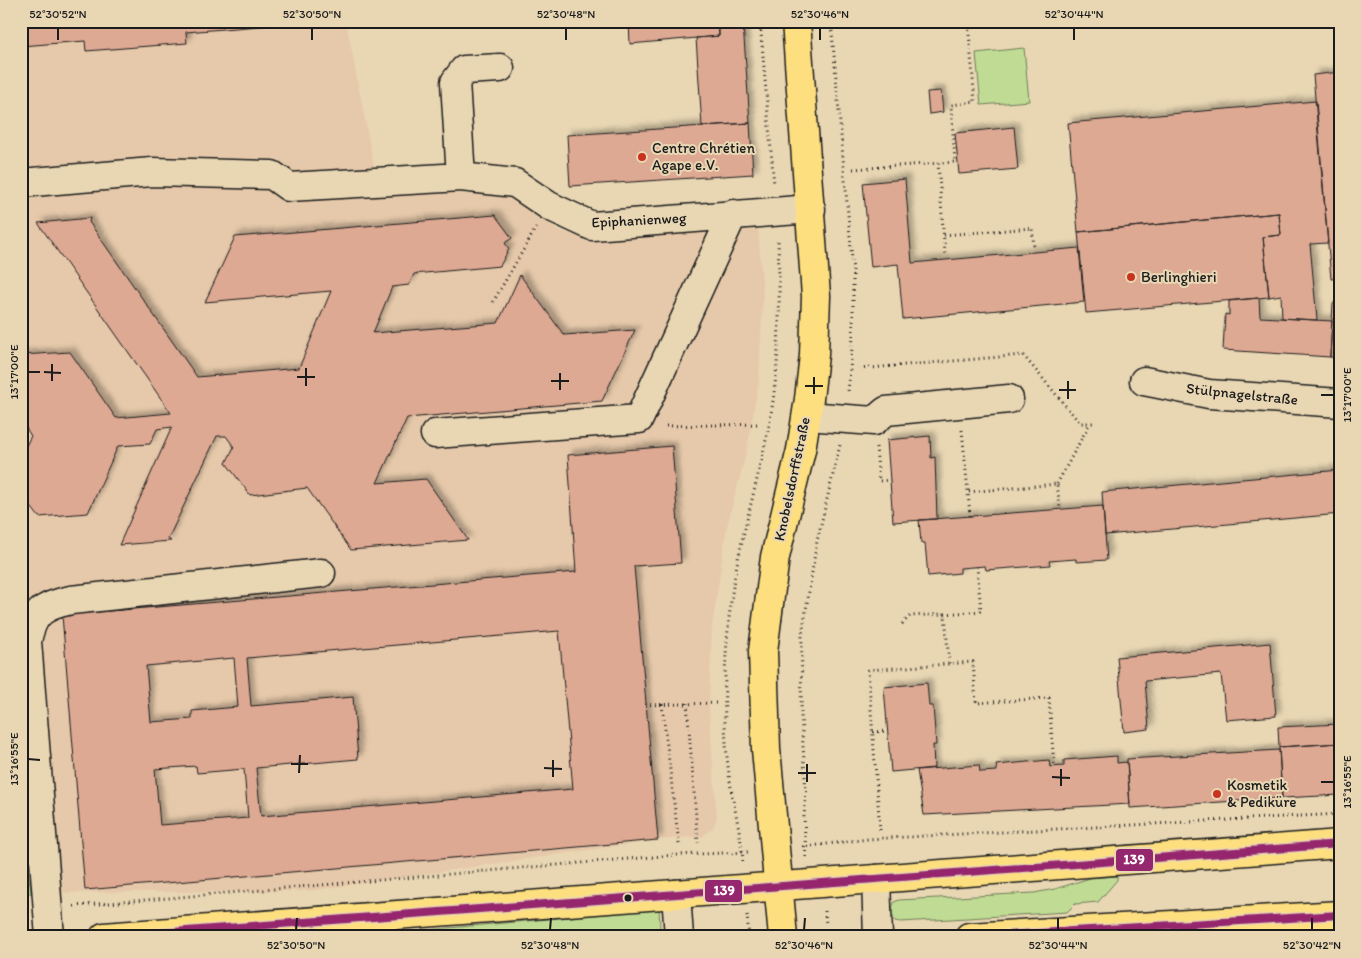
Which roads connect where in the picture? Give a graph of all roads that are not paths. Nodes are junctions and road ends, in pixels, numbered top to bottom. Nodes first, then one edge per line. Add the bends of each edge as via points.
1 (796, 21) edge
2 (500, 68) dead end
3 (461, 177) junction
4 (21, 183) edge
5 (811, 209) junction
6 (733, 214) junction
7 (1144, 381) dead end
8 (1009, 399) dead end
9 (1340, 403) edge
10 (807, 416) junction
11 (435, 434) dead end
12 (320, 573) dead end
13 (1340, 844) edge
14 (876, 878) junction
15 (779, 887) junction
16 (676, 894) junction
17 (1340, 916) edge
18 (310, 929) edge
19 (50, 937) edge
20 (104, 937) edge
21 (679, 937) edge
22 (782, 937) edge
23 (878, 937) edge
24 (969, 937) edge

1 - 5 main road, Knobelsdorffstraße
2 - 3 street via 464,70 455,82
3 - 4 street, Epiphanienweg via 289,187 272,175 152,172
3 - 6 street, Epiphanienweg via 515,183 549,206 592,226
5 - 6 street, Epiphanienweg
5 - 10 main road, Knobelsdorffstraße via 816,296
6 - 11 street via 640,419
7 - 9 street, Stülpnagelstraße via 1209,394
8 - 10 street via 886,410 874,421
10 - 15 main road, Knobelsdorffstraße via 775,557 763,651 766,749
12 - 19 street via 71,600 53,604 39,612 30,625 27,641
13 - 14 main road
14 - 15 main road
14 - 23 street
15 - 16 main road
15 - 22 main road, Knobelsdorffstraße
16 - 18 main road
16 - 21 street
17 - 24 main road
18 - 20 main road

